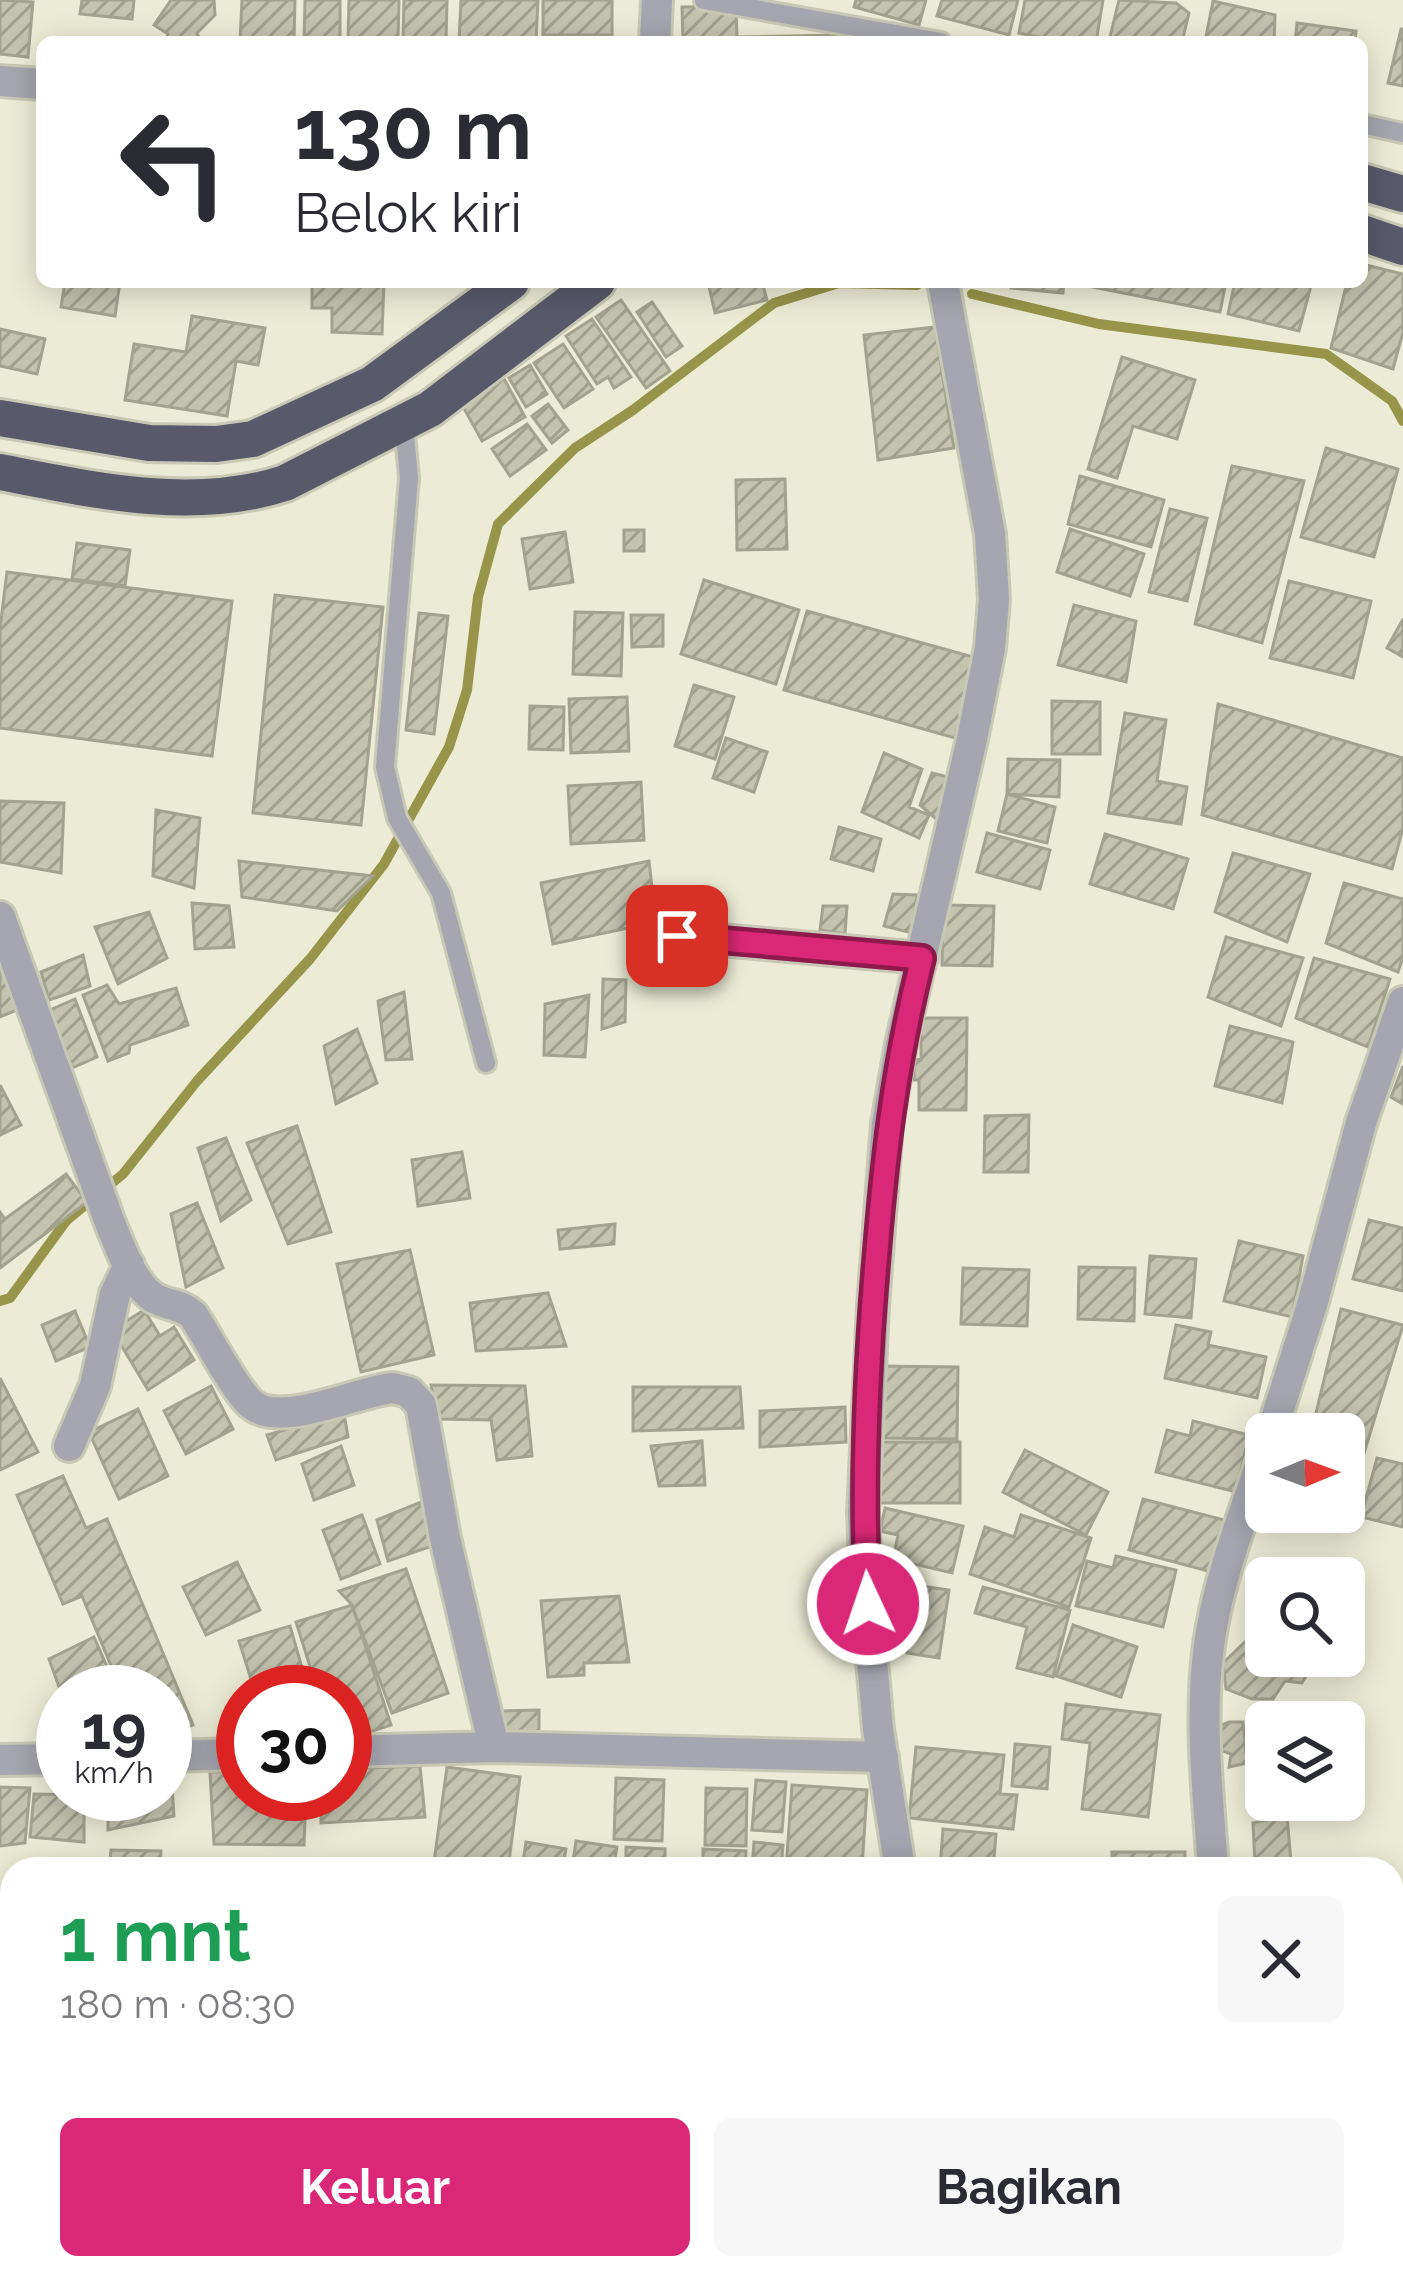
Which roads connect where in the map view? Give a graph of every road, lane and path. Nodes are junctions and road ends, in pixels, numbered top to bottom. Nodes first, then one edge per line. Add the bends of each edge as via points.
1 (657, 0) edge
2 (704, 0) edge
3 (655, 36) edge
4 (907, 36) edge
5 (0, 81) edge
6 (36, 84) edge
7 (1368, 125) edge
8 (1403, 133) edge
9 (1368, 184) edge
10 (1403, 194) edge
11 (1368, 235) edge
12 (1403, 247) edge
13 (503, 288) edge
14 (589, 288) edge
15 (944, 288) edge
16 (0, 418) edge
17 (404, 424) junction
18 (0, 472) edge
19 (0, 917) edge
20 (677, 936) dead end
21 (922, 958) junction
22 (1403, 1002) edge
23 (486, 1063) dead end
24 (129, 1265) junction
25 (1277, 1413) edge
26 (69, 1446) dead end
27 (1245, 1509) edge
28 (494, 1747) junction
29 (372, 1750) edge
30 (883, 1757) junction
31 (36, 1759) edge
32 (0, 1760) edge
33 (898, 1857) edge
34 (1212, 1857) edge

1 - 3 street
2 - 4 lane
5 - 6 street
7 - 8 lane
9 - 10 highway
11 - 12 highway
13 - 16 highway via 372,384 253,439 149,443
14 - 17 highway
15 - 21 street via 990,533 994,599
17 - 18 highway via 285,483 231,497 102,491
17 - 23 lane via 409,478 385,767 398,818 441,893
19 - 24 street
20 - 21 street
21 - 30 street via 887,1124 865,1423 863,1513
22 - 25 street
24 - 26 street
24 - 28 street via 152,1297 193,1315 261,1411 399,1388 421,1405
27 - 34 street via 1209,1642
28 - 29 street
28 - 30 street
30 - 33 street
31 - 32 street

